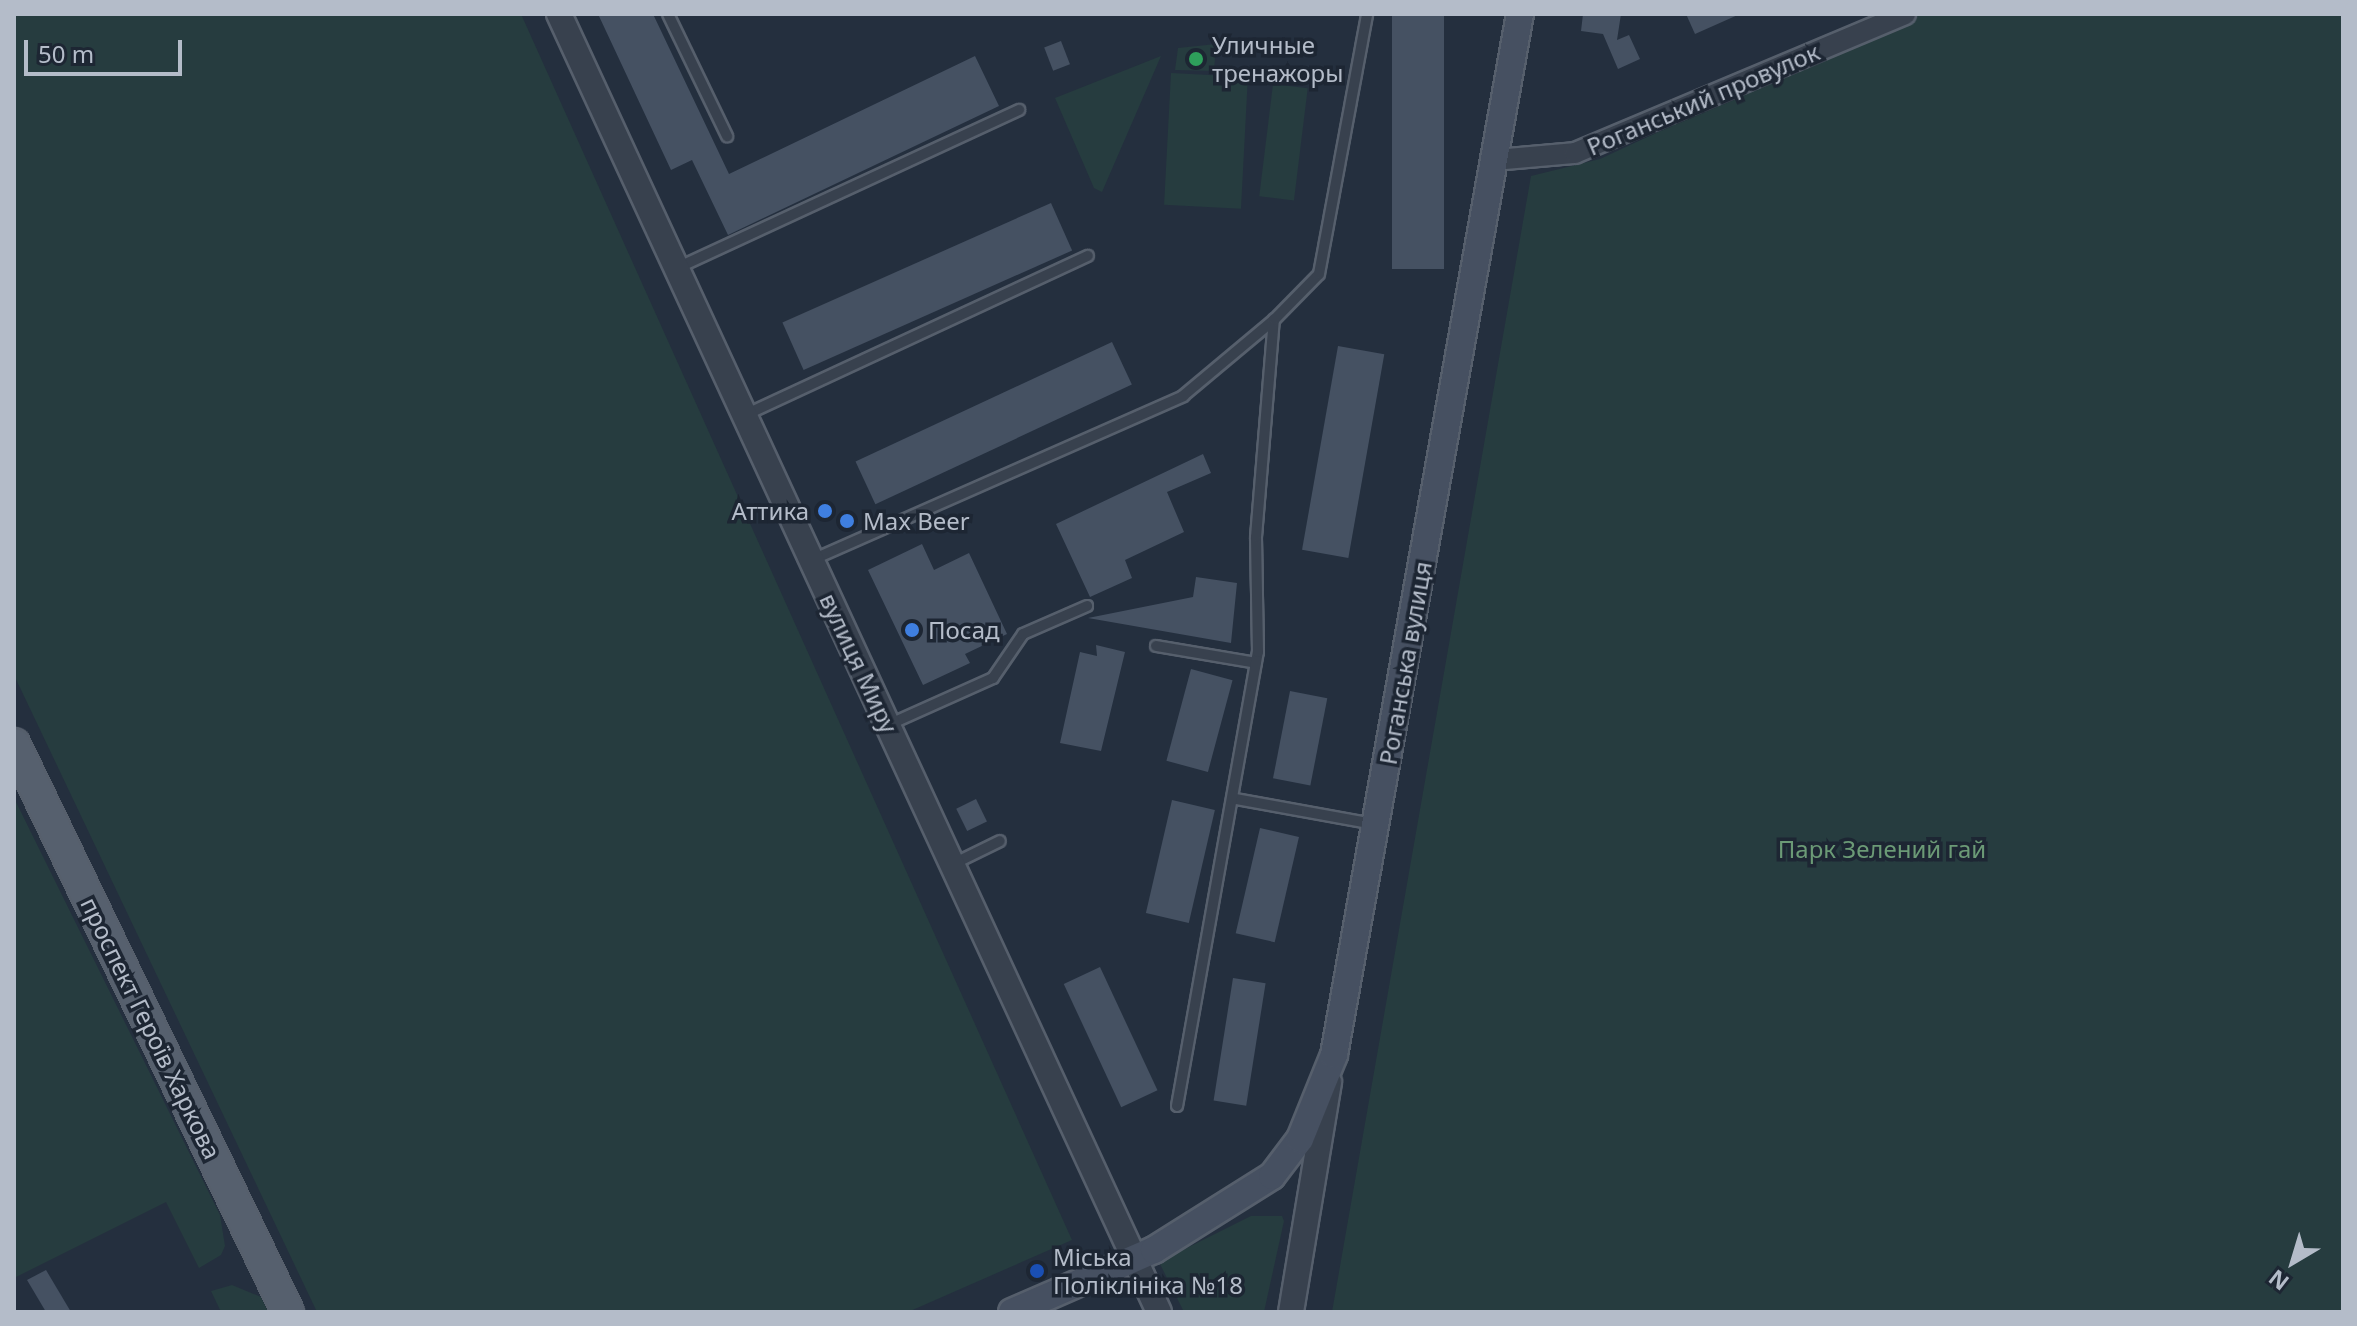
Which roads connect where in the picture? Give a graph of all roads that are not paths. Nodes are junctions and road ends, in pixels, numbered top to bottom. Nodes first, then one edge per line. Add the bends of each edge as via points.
1 (559, 14) edge
2 (668, 14) edge
3 (1367, 14) edge
4 (1520, 14) edge
5 (1905, 14) edge
6 (1019, 110) dead end
7 (727, 136) dead end
8 (1495, 160) junction
9 (1088, 256) dead end
10 (677, 268) junction
11 (1274, 320) junction
12 (745, 415) junction
13 (811, 560) junction
14 (1087, 606) dead end
15 (1156, 646) dead end
16 (1256, 663) junction
17 (888, 725) junction
18 (14, 744) edge
19 (1236, 799) junction
20 (1376, 825) junction
21 (1000, 841) dead end
22 (953, 864) junction
23 (1334, 1055) junction
24 (1177, 1106) dead end
25 (1136, 1259) junction
26 (288, 1312) edge
27 (1012, 1312) edge
28 (1159, 1312) edge
29 (1291, 1312) edge

1 - 10 street, вулиця Миру
2 - 7 lane
3 - 11 lane via 1319,274
4 - 8 main road, Роганська вулиця
5 - 8 street, Роганський провулок via 1575,153
6 - 10 lane
8 - 20 main road, Роганська вулиця
9 - 12 lane
10 - 12 street, вулиця Миру
11 - 13 lane via 1183,396
11 - 16 lane via 1256,537
12 - 13 street, вулиця Миру
13 - 17 street, вулиця Миру
14 - 17 lane via 1023,634 993,678
15 - 16 lane
16 - 19 lane
17 - 22 street, вулиця Миру
18 - 26 main road, проспект Героїв Харкова
19 - 20 lane
19 - 24 lane
20 - 23 main road, Роганська вулиця
21 - 22 lane
22 - 25 street, вулиця Миру
23 - 25 main road via 1300,1139 1272,1176
23 - 29 street, Роганська вулиця
25 - 27 main road
25 - 28 street, вулиця Миру

